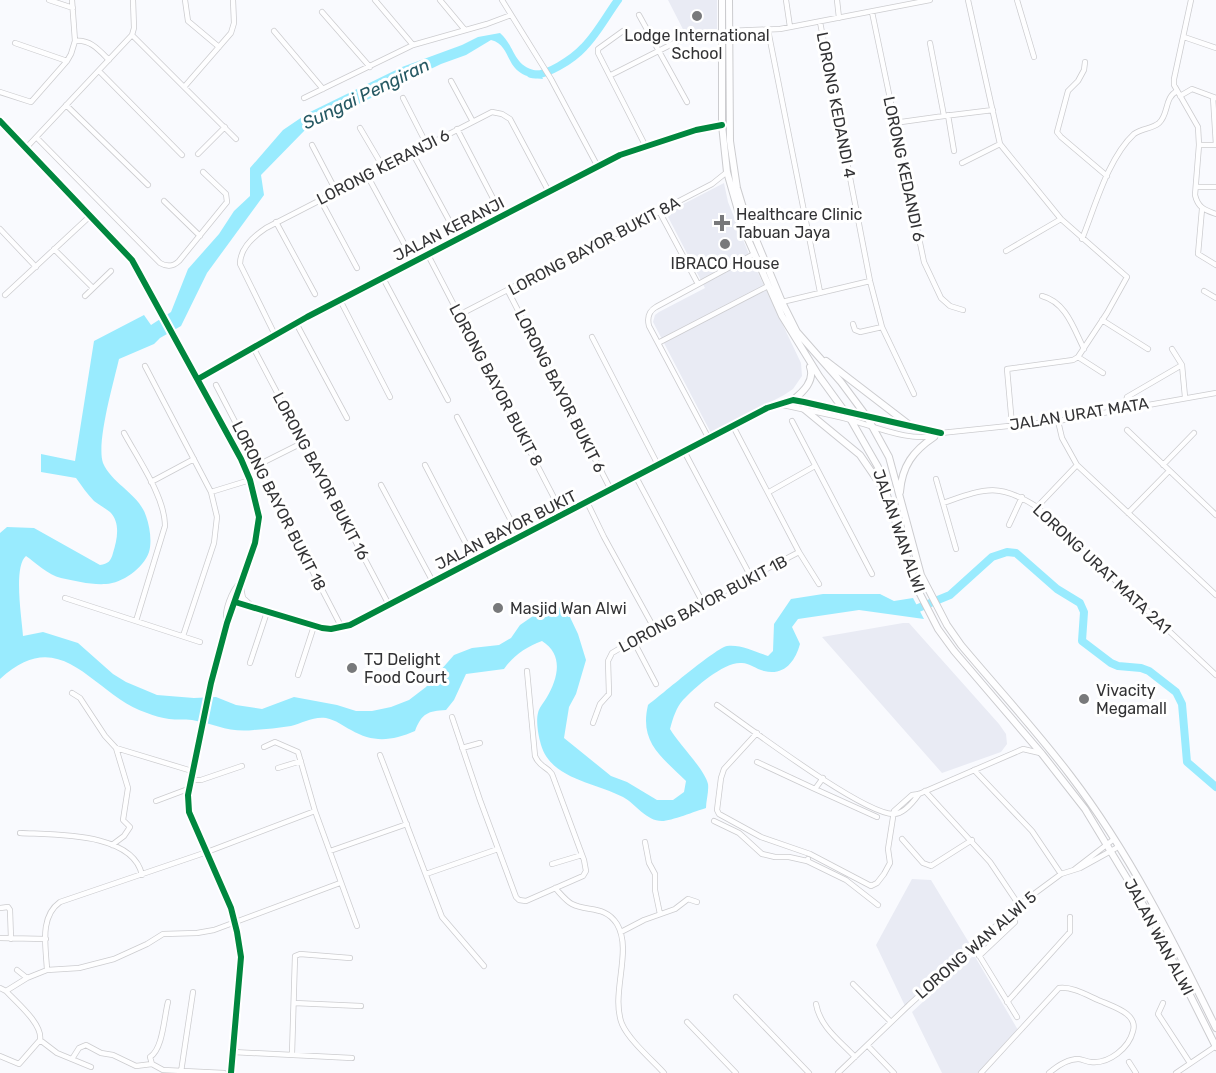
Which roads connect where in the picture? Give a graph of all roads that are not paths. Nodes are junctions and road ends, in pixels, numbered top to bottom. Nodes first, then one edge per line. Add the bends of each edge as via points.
1 (49, 0) edge
2 (72, 0) edge
3 (133, 0) edge
4 (185, 0) edge
5 (233, 0) edge
6 (375, 0) edge
7 (440, 0) edge
8 (502, 0) edge
9 (722, 0) edge
10 (729, 0) edge
11 (786, 0) edge
12 (837, 0) edge
13 (892, 0) edge
14 (930, 0) edge
15 (968, 0) edge
16 (1017, 0) edge
17 (1191, 0) edge
18 (893, 6) junction
19 (73, 8) junction
20 (322, 12) dead end
21 (872, 12) junction
22 (511, 15) junction
23 (639, 15) dead end
24 (839, 18) junction
25 (820, 22) junction
26 (790, 27) junction
27 (465, 30) junction
28 (768, 30) junction
29 (274, 31) dead end
30 (623, 31) dead end
31 (726, 31) junction
32 (132, 35) junction
33 (686, 37) dead end
34 (1184, 37) junction
35 (15, 43) dead end
36 (74, 43) junction
37 (930, 43) dead end
38 (413, 45) junction
39 (219, 47) junction
40 (1216, 48) edge
41 (660, 51) junction
42 (1034, 57) dead end
43 (109, 60) junction
44 (67, 61) junction
45 (1085, 62) dead end
46 (370, 68) junction
47 (99, 71) junction
48 (611, 75) junction
49 (452, 81) dead end
50 (185, 86) junction
51 (323, 89) junction
52 (0, 92) edge
53 (1178, 94) junction
54 (1214, 97) edge
55 (403, 98) dead end
56 (304, 99) dead end
57 (687, 102) dead end
58 (66, 105) junction
59 (993, 110) junction
60 (946, 115) junction
61 (472, 120) junction
62 (0, 121) edge
63 (894, 123) junction
64 (722, 125) junction
65 (225, 127) junction
66 (360, 128) dead end
67 (458, 129) junction
68 (37, 138) junction
69 (236, 139) dead end
70 (1000, 144) junction
71 (312, 145) dead end
72 (427, 145) junction
73 (645, 145) junction
74 (1199, 145) junction
75 (1216, 145) edge
76 (26, 148) junction
77 (954, 151) dead end
78 (412, 153) junction
79 (198, 154) dead end
80 (182, 155) dead end
81 (962, 163) dead end
82 (383, 167) junction
83 (598, 167) junction
84 (203, 172) dead end
85 (727, 172) junction
86 (367, 175) junction
87 (1107, 176) junction
88 (148, 184) dead end
89 (1196, 187) junction
90 (1216, 187) edge
91 (336, 191) junction
92 (549, 192) junction
93 (320, 199) junction
94 (164, 201) dead end
95 (496, 204) dead end
96 (1202, 209) junction
97 (659, 211) junction
98 (1216, 214) edge
99 (89, 217) junction
100 (1061, 219) junction
101 (276, 222) junction
102 (451, 224) dead end
103 (1, 234) edge
104 (200, 236) junction
105 (1082, 239) junction
106 (406, 247) dead end
107 (54, 249) junction
108 (1006, 251) dead end
109 (754, 254) junction
110 (428, 255) junction
111 (1216, 265) edge
112 (36, 267) junction
113 (357, 268) dead end
114 (111, 271) dead end
115 (383, 278) junction
116 (870, 281) junction
117 (698, 284) junction
118 (768, 286) junction
119 (93, 288) junction
120 (508, 291) junction
121 (1204, 291) dead end
122 (820, 292) junction
123 (315, 294) dead end
124 (5, 295) dead end
125 (85, 296) dead end
126 (1042, 296) dead end
127 (1216, 298) edge
128 (340, 300) junction
129 (782, 302) junction
130 (963, 310) dead end
131 (459, 315) junction
132 (1102, 320) junction
133 (296, 323) junction
134 (853, 324) dead end
135 (882, 327) junction
136 (275, 334) junction
137 (592, 337) dead end
138 (658, 343) junction
139 (253, 347) junction
140 (801, 348) junction
141 (1084, 349) junction
142 (1148, 349) dead end
143 (1172, 349) dead end
144 (821, 357) junction
145 (1078, 357) junction
146 (1182, 365) junction
147 (146, 366) dead end
148 (1103, 373) dead end
149 (198, 379) junction
150 (216, 385) dead end
151 (1216, 393) edge
152 (914, 394) dead end
153 (390, 397) dead end
154 (1185, 397) junction
155 (448, 400) dead end
156 (793, 400) junction
157 (781, 405) junction
158 (1124, 408) junction
159 (804, 409) junction
160 (843, 410) junction
161 (457, 417) dead end
162 (867, 417) junction
163 (346, 418) dead end
164 (850, 420) junction
165 (792, 421) dead end
166 (1058, 421) junction
167 (1047, 422) junction
168 (1012, 425) junction
169 (733, 426) junction
170 (873, 427) junction
171 (912, 428) junction
172 (1127, 430) dead end
173 (124, 433) dead end
174 (941, 433) junction
175 (1194, 433) dead end
176 (1060, 435) junction
177 (934, 436) junction
178 (709, 439) junction
179 (302, 443) junction
180 (684, 452) junction
181 (194, 459) junction
182 (258, 465) junction
183 (425, 465) dead end
184 (658, 465) junction
185 (1077, 465) junction
186 (1163, 465) junction
187 (815, 466) junction
188 (1169, 471) junction
189 (636, 477) junction
190 (936, 478) dead end
191 (250, 480) junction
192 (151, 482) junction
193 (381, 485) dead end
194 (611, 490) junction
195 (212, 492) junction
196 (769, 492) junction
197 (1022, 497) junction
198 (888, 498) junction
199 (900, 498) junction
200 (587, 502) junction
201 (943, 503) junction
202 (1037, 507) junction
203 (1128, 513) junction
204 (1216, 514) edge
205 (563, 515) junction
206 (1009, 525) dead end
207 (520, 538) junction
208 (956, 549) dead end
209 (799, 552) junction
210 (475, 561) junction
211 (872, 574) dead end
212 (752, 578) junction
213 (433, 582) junction
214 (241, 584) junction
215 (819, 584) dead end
216 (1216, 595) edge
217 (65, 598) dead end
218 (235, 602) junction
219 (703, 603) junction
220 (389, 605) junction
221 (253, 607) junction
222 (267, 612) junction
223 (136, 621) junction
224 (228, 621) junction
225 (314, 626) junction
226 (342, 628) junction
227 (654, 628) junction
228 (183, 636) junction
229 (633, 640) junction
230 (200, 642) dead end
231 (250, 663) dead end
232 (527, 671) dead end
233 (298, 675) dead end
234 (1216, 675) edge
235 (656, 684) dead end
236 (72, 693) dead end
237 (717, 705) dead end
238 (452, 717) dead end
239 (593, 723) dead end
240 (757, 733) junction
241 (1025, 734) junction
242 (480, 743) dead end
243 (264, 747) dead end
244 (116, 748) junction
245 (462, 748) junction
246 (1023, 749) junction
247 (1042, 754) junction
248 (380, 755) dead end
249 (301, 761) junction
250 (757, 762) dead end
251 (242, 766) dead end
252 (278, 768) dead end
253 (974, 770) junction
254 (192, 771) junction
255 (823, 778) junction
256 (191, 780) junction
257 (188, 789) junction
258 (815, 789) junction
259 (925, 791) junction
260 (156, 801) dead end
261 (315, 811) junction
262 (893, 814) junction
263 (876, 818) dead end
264 (714, 821) dead end
265 (407, 824) junction
266 (21, 833) dead end
267 (902, 838) dead end
268 (1114, 839) junction
269 (972, 840) junction
270 (645, 842) dead end
271 (112, 844) junction
272 (1118, 847) junction
273 (1108, 848) junction
274 (498, 849) junction
275 (330, 851) junction
276 (207, 852) junction
277 (810, 854) junction
278 (582, 855) junction
279 (807, 861) junction
280 (552, 864) dead end
281 (426, 874) junction
282 (1061, 874) junction
283 (142, 875) junction
284 (340, 883) junction
285 (555, 888) junction
286 (697, 902) dead end
287 (878, 904) dead end
288 (1019, 905) junction
289 (0, 908) edge
290 (660, 914) junction
291 (1070, 917) dead end
292 (235, 921) junction
293 (1015, 922) dead end
294 (357, 926) dead end
295 (621, 932) junction
296 (0, 938) edge
297 (11, 939) junction
298 (46, 939) junction
299 (974, 947) junction
300 (979, 956) junction
301 (350, 958) dead end
302 (484, 966) dead end
303 (17, 970) dead end
304 (47, 970) junction
305 (27, 978) junction
306 (853, 984) dead end
307 (0, 988) edge
308 (6, 991) junction
309 (193, 992) dead end
310 (736, 997) dead end
311 (168, 1002) dead end
312 (1007, 1002) junction
313 (294, 1003) junction
314 (1163, 1003) dead end
315 (816, 1004) dead end
316 (361, 1006) dead end
317 (1017, 1017) dead end
318 (687, 1022) dead end
319 (891, 1022) junction
320 (1216, 1028) edge
321 (40, 1040) junction
322 (868, 1046) junction
323 (1216, 1046) edge
324 (233, 1052) junction
325 (292, 1054) junction
326 (0, 1056) edge
327 (855, 1057) junction
328 (352, 1058) dead end
329 (72, 1059) junction
330 (1129, 1062) dead end
331 (1190, 1063) junction
332 (152, 1064) junction
333 (91, 1067) dead end
334 (159, 1071) edge
335 (181, 1072) edge
336 (224, 1073) edge
337 (231, 1073) edge
338 (664, 1073) edge
339 (736, 1073) edge
340 (809, 1073) edge
341 (838, 1073) edge
342 (894, 1073) edge
343 (981, 1073) edge
344 (1049, 1073) edge
345 (1136, 1073) edge
346 (1176, 1073) edge

1 - 19 street
2 - 19 street
3 - 32 street
4 - 39 street via 188,21
5 - 39 street via 234,23
6 - 38 street
7 - 27 street
8 - 22 street
9 - 31 main road, JALAN WAN ALWI
10 - 31 main road, JALAN WAN ALWI
11 - 26 street
12 - 24 street
13 - 18 street
14 - 18 street
15 - 59 street
16 - 42 street
17 - 34 street
18 - 21 street
19 - 36 street
20 - 46 street
21 - 24 street
21 - 63 street, LORONG KEDANDI 6
22 - 27 street
22 - 83 street
23 - 41 street
24 - 25 street
25 - 26 street
25 - 116 street, LORONG KEDANDI 4
26 - 28 street
27 - 38 street
28 - 31 street
28 - 122 street
29 - 51 street
30 - 48 street via 598,50
31 - 64 main road, JALAN WAN ALWI
31 - 129 main road, JALAN WAN ALWI via 735,181 751,232
32 - 43 street
32 - 50 street
33 - 41 street
34 - 40 street
34 - 53 street via 1174,79
35 - 44 street
36 - 43 street via 94,45
36 - 44 street
37 - 60 street
38 - 46 street
39 - 50 street
41 - 48 street
41 - 57 street
43 - 47 street
44 - 52 street via 31,102
45 - 87 street via 1078,81 1068,91 1058,132
46 - 51 street
47 - 58 street
47 - 80 street
48 - 73 street
49 - 61 street
50 - 65 street
51 - 56 street
53 - 54 street via 1192,89
53 - 74 street via 1197,122
53 - 87 street via 1169,97 1158,124 1141,129 1131,138
54 - 75 street
55 - 72 street
58 - 68 street
58 - 88 street
59 - 60 street
59 - 70 street
60 - 63 street
60 - 77 street
61 - 67 street, LORONG KERANJI 6
61 - 92 street, LORONG KERANJI 6 via 492,112 509,118
62 - 76 street
63 - 130 street, LORONG KEDANDI 6 via 927,270 941,298
64 - 73 street, JALAN KERANJI
64 - 85 main road, JALAN WAN ALWI
65 - 69 street
65 - 79 street
66 - 82 street
67 - 72 street, LORONG KERANJI 6
67 - 95 street
68 - 76 street
68 - 104 street via 160,263 174,266
70 - 81 street
70 - 100 street
71 - 91 street
72 - 78 street, LORONG KERANJI 6
73 - 83 street, JALAN KERANJI
74 - 75 street
74 - 89 street
76 - 99 street
78 - 82 street, LORONG KERANJI 6
78 - 102 street
82 - 86 street, LORONG KERANJI 6
83 - 92 street, JALAN KERANJI
84 - 104 street via 228,198
85 - 97 street, LORONG BAYOR BUKIT 8A
85 - 109 main road, JALAN WAN ALWI
86 - 91 street, LORONG KERANJI 6
86 - 106 street
87 - 105 street
89 - 90 street
89 - 96 street via 1196,200
91 - 93 street, LORONG KERANJI 6
92 - 110 street, JALAN KERANJI
93 - 101 street, LORONG KERANJI 6
93 - 113 street
94 - 104 street
96 - 98 street
96 - 111 street via 1198,254
97 - 117 street
97 - 120 street, LORONG BAYOR BUKIT 8A
99 - 107 street
99 - 149 street via 132,260
100 - 105 street
100 - 108 street
101 - 123 street
101 - 136 street, LORONG KERANJI 6 via 252,239 239,261
103 - 112 street
105 - 132 street via 1127,277
107 - 112 street
107 - 119 street
109 - 117 street
109 - 118 main road, JALAN WAN ALWI
110 - 115 street, JALAN KERANJI
110 - 131 street, LORONG BAYOR BUKIT 8
112 - 124 street
114 - 119 street
115 - 128 street, JALAN KERANJI
115 - 155 street
116 - 122 street
116 - 135 street, LORONG KEDANDI 4
117 - 138 street via 650,312 648,322
118 - 138 street
118 - 140 main road, JALAN WAN ALWI
119 - 125 street
120 - 131 street, LORONG BAYOR BUKIT 8A
120 - 194 street, LORONG BAYOR BUKIT 6
121 - 127 street
122 - 129 street
126 - 141 street via 1061,307
128 - 133 street, JALAN KERANJI
128 - 153 street
129 - 144 main road, JALAN WAN ALWI via 798,332
131 - 205 street, LORONG BAYOR BUKIT 8
132 - 141 street
132 - 142 street
133 - 136 street, JALAN KERANJI
133 - 163 street
134 - 135 street via 860,332
135 - 152 street, LORONG KEDANDI 4
136 - 139 street, JALAN KERANJI
137 - 184 street
138 - 178 street
139 - 149 street, JALAN KERANJI
139 - 179 street, LORONG BAYOR BUKIT 16
140 - 156 main road via 812,378
140 - 160 main road, JALAN WAN ALWI
141 - 145 street
143 - 146 street
144 - 162 main road, JALAN WAN ALWI
144 - 171 main road
145 - 148 street
145 - 168 street via 1007,369
146 - 154 street
146 - 158 street via 1127,397
147 - 181 street
149 - 191 street
150 - 182 street, LORONG BAYOR BUKIT 18
151 - 154 street, JALAN URAT MATA
154 - 158 street, JALAN URAT MATA
156 - 157 street, JALAN BAYOR BUKIT
156 - 160 street
157 - 159 street
157 - 169 street, JALAN BAYOR BUKIT
158 - 166 street, JALAN URAT MATA
159 - 164 street
159 - 198 main road via 860,455
160 - 162 street
160 - 164 main road, JALAN WAN ALWI
161 - 207 street
162 - 170 main road, JALAN WAN ALWI
162 - 171 street
164 - 170 street
164 - 198 main road, JALAN WAN ALWI via 878,467
165 - 187 street
166 - 167 street, JALAN URAT MATA
166 - 176 street
167 - 168 street, JALAN URAT MATA
167 - 176 street
168 - 174 street, JALAN URAT MATA
169 - 178 street, JALAN BAYOR BUKIT
169 - 196 street
170 - 177 street via 909,436
170 - 199 main road, JALAN WAN ALWI via 889,457
171 - 174 street
172 - 186 street
173 - 192 street
174 - 177 street
175 - 186 street
176 - 185 street
177 - 199 main road via 908,460
178 - 180 street, JALAN BAYOR BUKIT
179 - 182 street
179 - 220 street, LORONG BAYOR BUKIT 16
180 - 184 street, JALAN BAYOR BUKIT
180 - 212 street
181 - 192 street
181 - 195 street
182 - 226 street, LORONG BAYOR BUKIT 18
183 - 210 street
184 - 189 street, JALAN BAYOR BUKIT
185 - 202 street
185 - 203 street
186 - 188 street
187 - 196 street
187 - 211 street
188 - 203 street
188 - 204 street
189 - 194 street, JALAN BAYOR BUKIT
189 - 219 street
190 - 201 street
191 - 195 street
191 - 214 street via 259,517
192 - 223 street via 163,509 165,526
193 - 213 street
194 - 200 street, JALAN BAYOR BUKIT
195 - 228 street via 217,517 214,543
196 - 209 street
197 - 201 street, LORONG URAT MATA 2A1 via 989,490
197 - 202 street, LORONG URAT MATA 2A1
197 - 206 street
198 - 241 main road, JALAN WAN ALWI via 919,592 938,629
199 - 268 main road, JALAN WAN ALWI via 921,575 946,625 1069,773
200 - 205 street, JALAN BAYOR BUKIT
200 - 227 street
201 - 208 street
202 - 234 street, LORONG URAT MATA 2A1
203 - 216 street
205 - 207 street, JALAN BAYOR BUKIT
207 - 210 street, JALAN BAYOR BUKIT
209 - 212 street, LORONG BAYOR BUKIT 1B
209 - 215 street
210 - 213 street, JALAN BAYOR BUKIT
212 - 219 street, LORONG BAYOR BUKIT 1B
213 - 220 street, JALAN BAYOR BUKIT
214 - 218 street
214 - 221 street via 243,598
214 - 224 street via 236,586 225,618
217 - 223 street
218 - 221 street, JALAN BAYOR BUKIT
218 - 224 street
219 - 227 street, LORONG BAYOR BUKIT 1B
220 - 226 street, JALAN BAYOR BUKIT
221 - 222 street, JALAN BAYOR BUKIT
221 - 224 street via 237,609
222 - 225 street, JALAN BAYOR BUKIT
222 - 231 street
223 - 228 street
224 - 254 street
225 - 226 street, JALAN BAYOR BUKIT
225 - 233 street
227 - 229 street, LORONG BAYOR BUKIT 1B
228 - 230 street
229 - 235 street
229 - 239 street, LORONG BAYOR BUKIT 1B via 610,654 609,694 600,704
232 - 278 street via 535,756 552,774
236 - 244 street via 80,698
237 - 240 street
238 - 245 street
240 - 255 street
240 - 277 street via 724,769 718,813 741,828
241 - 246 street
241 - 247 main road, JALAN WAN ALWI
242 - 245 street
243 - 249 street via 281,743 298,752
244 - 254 street
244 - 271 street via 128,788 123,820 130,827
245 - 274 street
246 - 247 street
246 - 253 street
247 - 273 main road, JALAN WAN ALWI via 1085,809
248 - 265 street
249 - 252 street
249 - 261 street
250 - 258 street
251 - 256 street
253 - 259 street
253 - 282 street via 1032,831
254 - 256 street
255 - 258 street
255 - 262 street via 844,794
256 - 257 street
257 - 260 street
257 - 276 street via 189,812
258 - 263 street
259 - 262 street via 912,795
259 - 269 street
261 - 275 street
261 - 276 street
262 - 277 street via 890,863 874,885
264 - 279 street via 739,833 762,854
265 - 275 street
265 - 281 street
266 - 271 street via 93,838
267 - 269 street via 923,863 931,866
268 - 272 main road, JALAN WAN ALWI
268 - 273 street, LORONG WAN ALWI 5
269 - 288 street
270 - 290 street via 655,874
271 - 283 street via 136,859
272 - 273 street, LORONG WAN ALWI 5
272 - 320 main road, JALAN WAN ALWI via 1158,912
273 - 282 street, LORONG WAN ALWI 5
273 - 323 main road, JALAN WAN ALWI via 1154,923
274 - 281 street
274 - 285 street via 519,900 526,901
275 - 284 street
276 - 283 street
276 - 292 street
277 - 279 street
278 - 280 street
278 - 285 street via 585,874
279 - 287 street via 846,880
281 - 302 street via 442,917
282 - 288 street, LORONG WAN ALWI 5
283 - 298 street via 60,902 47,917
284 - 292 street
284 - 294 street
285 - 295 street via 570,903 610,916
286 - 290 street via 688,899
288 - 299 street, LORONG WAN ALWI 5
289 - 297 street via 10,910
290 - 295 street
291 - 312 street via 1070,932
292 - 304 street via 214,930 163,934 120,956 87,966
292 - 324 street via 241,957
293 - 300 street
295 - 338 street via 620,1019 625,1031
296 - 297 street
297 - 298 street
298 - 304 street
299 - 300 street
299 - 319 street, LORONG WAN ALWI 5
300 - 312 street
301 - 313 street via 296,956
303 - 305 street
304 - 305 street
305 - 308 street
306 - 319 street
307 - 308 street
308 - 321 street via 39,1027
309 - 335 street
310 - 340 street
311 - 332 street via 160,1046 150,1057
312 - 317 street
313 - 316 street
313 - 325 street
314 - 331 street via 1158,1014
315 - 327 street via 822,1022
318 - 339 street
319 - 322 street, LORONG WAN ALWI 5
321 - 326 street via 19,1064
321 - 329 street
322 - 327 street, LORONG WAN ALWI 5
322 - 342 street
323 - 331 street
324 - 325 street
324 - 337 street
325 - 328 street
327 - 341 street, LORONG WAN ALWI 5
329 - 332 street via 86,1045 136,1066
329 - 333 street
330 - 345 street
331 - 346 street
332 - 334 street
334 - 335 street
335 - 336 street
343 - 344 street via 1061,987 1121,1010 1132,1021 1133,1033 1115,1056 1093,1062 1073,1060

